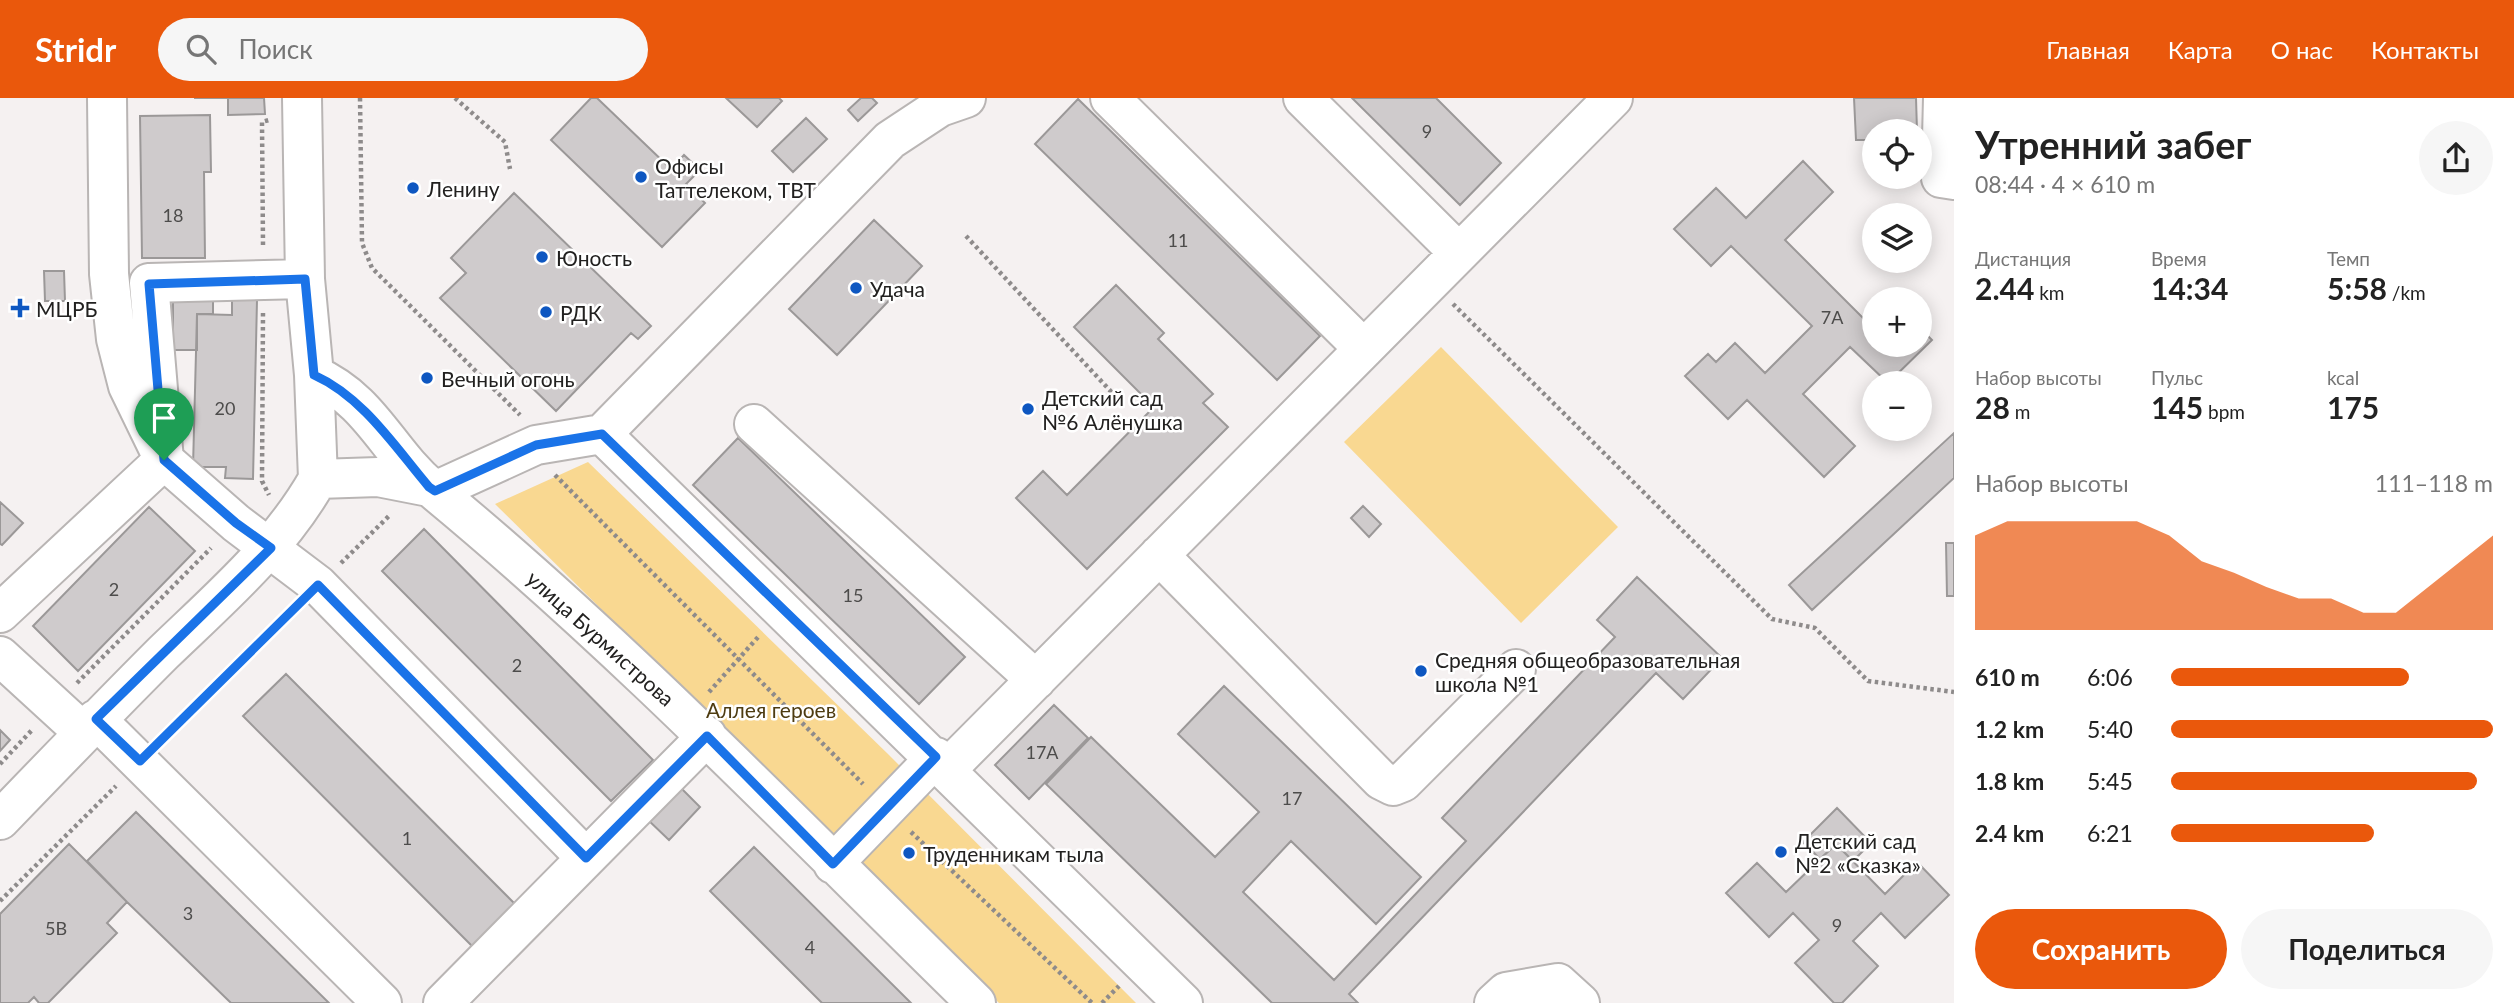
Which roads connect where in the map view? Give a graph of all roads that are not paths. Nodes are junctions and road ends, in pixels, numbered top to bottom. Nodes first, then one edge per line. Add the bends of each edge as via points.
1 (107, 98) edge
2 (966, 98) edge
3 (1110, 98) edge
4 (1303, 98) edge
5 (1613, 98) edge
6 (1943, 98) edge
7 (287, 103) edge
8 (1954, 180) edge
9 (1459, 253) junction
10 (305, 279) junction
11 (1364, 349) junction
12 (314, 375) junction
13 (754, 424) dead end
14 (602, 434) junction
15 (164, 460) junction
16 (318, 479) junction
17 (432, 489) junction
18 (282, 535) junction
19 (1159, 555) junction
20 (0, 613) edge
21 (0, 656) edge
22 (1516, 669) dead end
23 (1036, 680) junction
24 (703, 719) junction
25 (90, 726) junction
26 (942, 763) junction
27 (0, 820) edge
28 (586, 858) junction
29 (833, 864) junction
30 (382, 1003) edge
31 (443, 1003) edge
32 (976, 1003) edge
33 (1183, 1003) edge
34 (1494, 1003) edge
35 (1580, 1003) edge

1 - 15 street via 109,274 116,339 128,386
2 - 14 street via 940,107 890,140
3 - 11 street
4 - 9 street
5 - 9 street
6 - 8 street via 1941,178
7 - 10 street
9 - 11 street
10 - 12 street
10 - 15 street via 149,284
11 - 19 street
12 - 16 street
12 - 17 street, улица Бурмистрова via 334,384 365,411
13 - 23 street
14 - 17 street via 536,445
14 - 26 street
15 - 18 street via 236,523
15 - 20 street
16 - 17 street via 378,477
16 - 18 street
17 - 24 street, улица Бурмистрова
18 - 25 street
18 - 28 street via 318,585
19 - 22 street via 1381,780 1394,786 1404,782
19 - 23 street
21 - 25 street via 54,706
23 - 26 street
24 - 28 street
24 - 29 street, улица Бурмистрова
25 - 27 street
25 - 30 street via 140,761
26 - 29 street
26 - 33 street
28 - 31 street
29 - 32 street, улица Бурмистрова
34 - 35 street via 1506,992 1558,983

